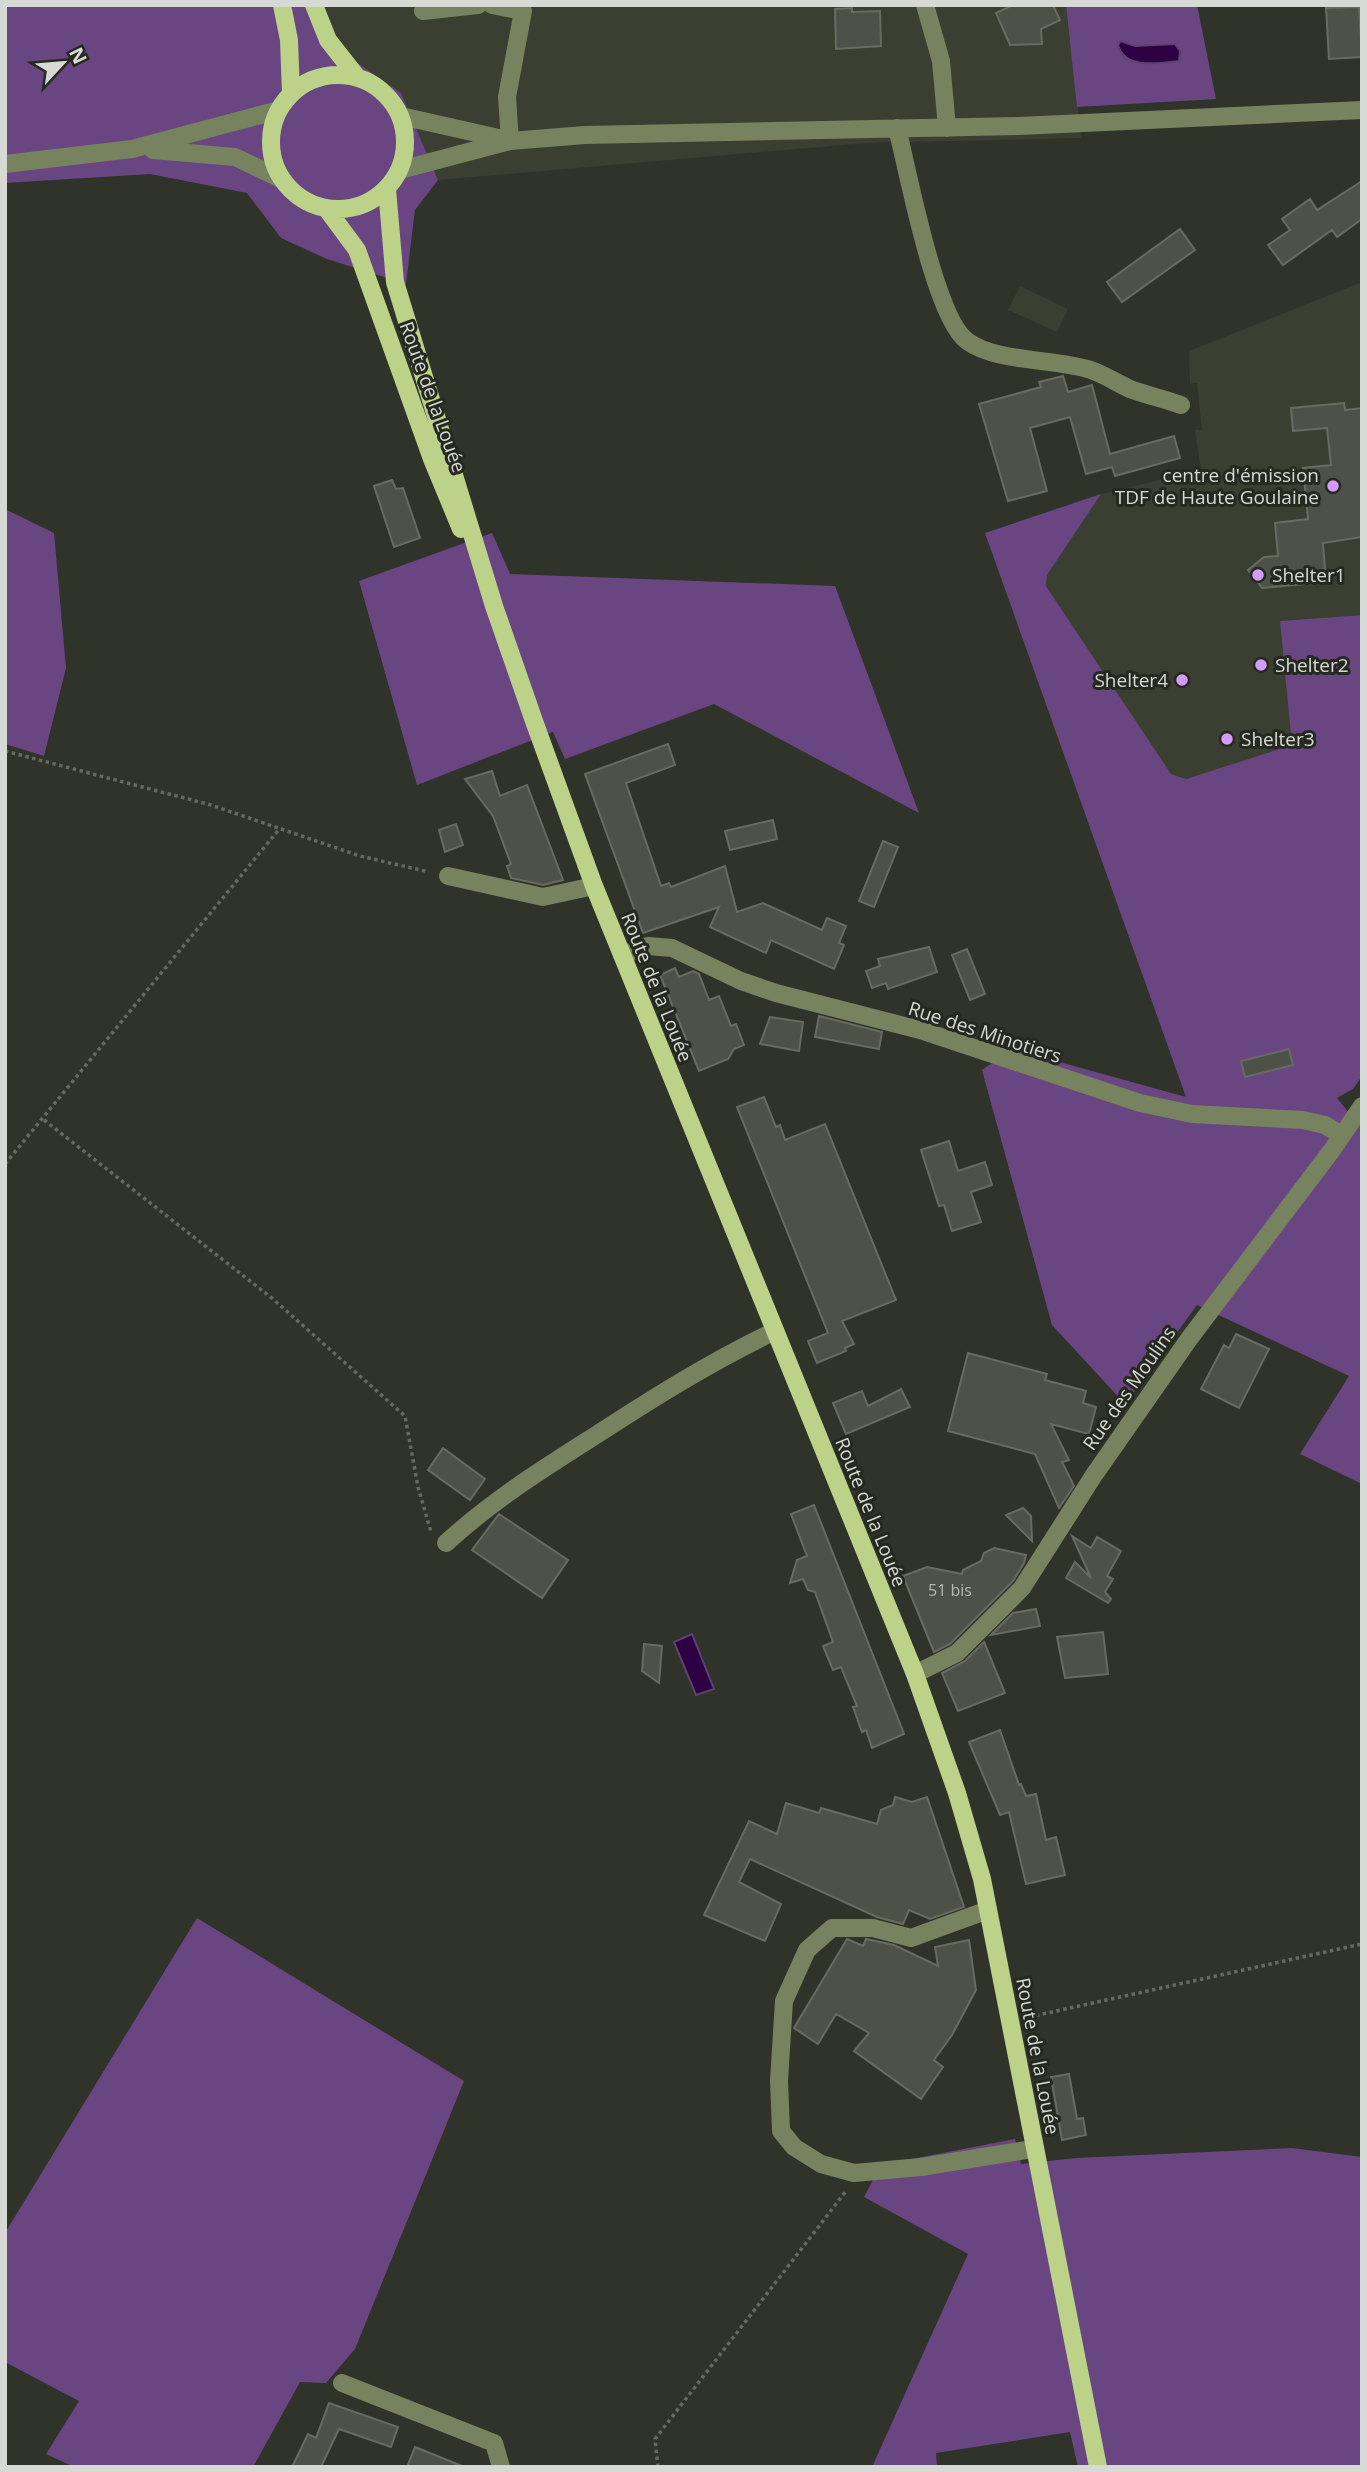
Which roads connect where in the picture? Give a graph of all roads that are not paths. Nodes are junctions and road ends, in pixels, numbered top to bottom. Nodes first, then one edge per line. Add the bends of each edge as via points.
1 (282, 5) edge
2 (314, 5) edge
3 (478, 5) edge
4 (492, 5) edge
5 (925, 5) edge
6 (423, 11) dead end
7 (357, 77) junction
8 (291, 94) junction
9 (279, 110) junction
10 (1362, 110) edge
11 (401, 116) junction
12 (897, 128) junction
13 (947, 128) junction
14 (510, 141) junction
15 (132, 149) junction
16 (5, 164) edge
17 (400, 170) junction
18 (283, 180) junction
19 (387, 189) junction
20 (326, 208) junction
21 (1181, 405) dead end
22 (494, 606) junction
23 (448, 876) road end
24 (594, 886) junction
25 (622, 955) junction
26 (1361, 1110) edge
27 (1341, 1135) junction
28 (775, 1331) junction
29 (446, 1542) road end
30 (915, 1674) junction
31 (988, 1910) junction
32 (1033, 2149) junction
33 (342, 2383) dead end
34 (501, 2467) edge
35 (1098, 2467) edge

1 - 8 main road
2 - 7 main road via 328,40
3 - 6 street
4 - 14 street via 523,11 507,97
5 - 13 street via 941,61
7 - 8 main road via 321,77
7 - 11 main road via 390,99
8 - 9 main road
9 - 15 street
9 - 18 main road via 271,146
10 - 13 street
11 - 14 street
11 - 17 main road via 405,134
12 - 13 street
12 - 14 street via 584,135
12 - 21 street via 941,296 953,325 966,341 989,352 1092,370
14 - 17 street
15 - 16 street
15 - 18 street via 235,157
17 - 19 main road
18 - 20 main road via 295,193
19 - 20 main road via 359,206
19 - 22 main road, Route de la Louée via 395,282
20 - 22 main road, Route de la Louée via 357,250 432,459
22 - 24 main road, Route de la Louée
23 - 24 street via 543,897
24 - 25 main road, Route de la Louée
25 - 27 street, Rue des Minotiers via 648,946 672,948 776,993 920,1030 1140,1103 1192,1114 1303,1120
25 - 28 main road, Route de la Louée
26 - 27 street, Rue des Moulins
27 - 30 street, Rue des Moulins via 1189,1339 1021,1588 957,1653
28 - 29 street via 639,1407 489,1504
28 - 30 main road, Route de la Louée
30 - 31 main road, Route de la Louée via 957,1793
31 - 32 main road, Route de la Louée
31 - 32 street via 911,1938 873,1928 832,1928 807,1950 784,2001 781,2131 794,2147 821,2164 854,2173
32 - 35 main road, Route de la Louée
33 - 34 street via 494,2443

